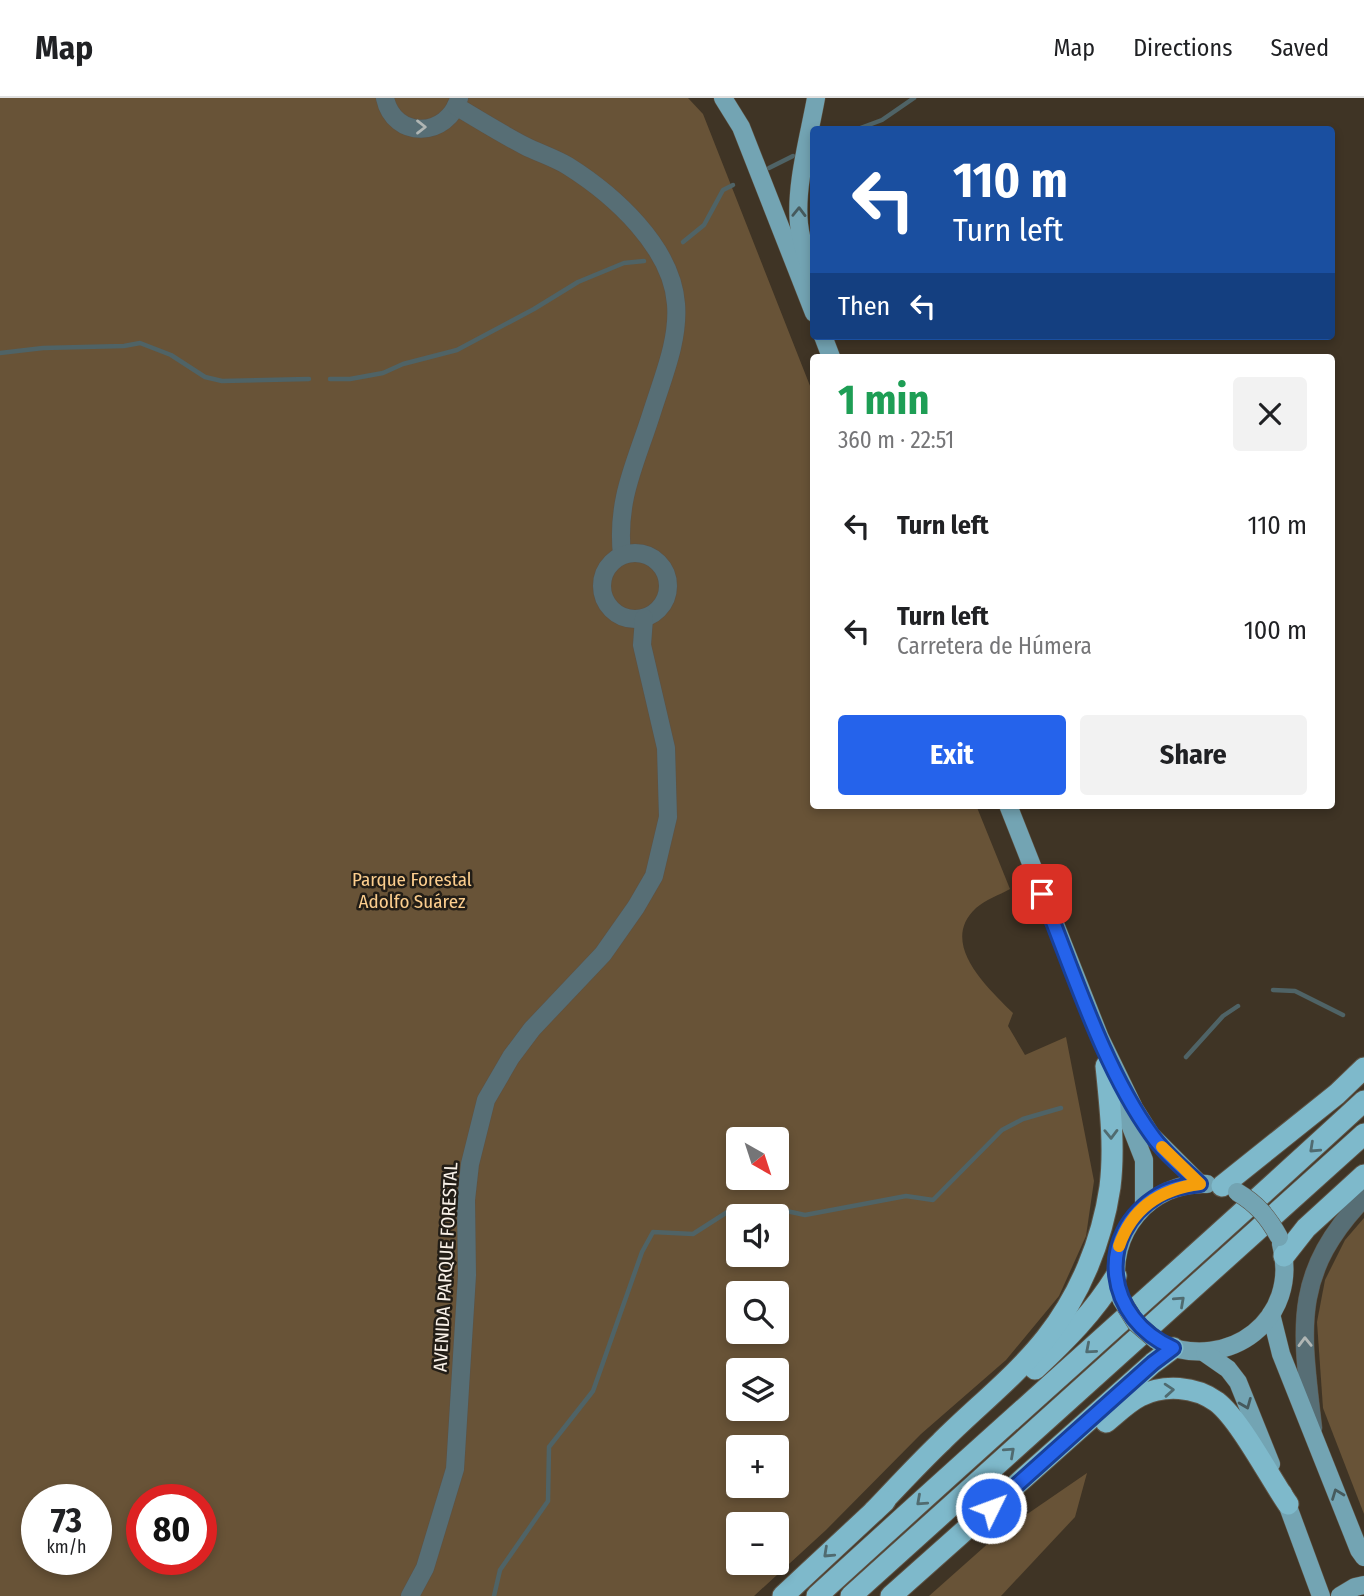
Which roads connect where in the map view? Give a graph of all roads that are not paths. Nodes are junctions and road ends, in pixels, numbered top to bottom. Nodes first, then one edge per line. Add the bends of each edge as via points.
1 (385, 98) edge
2 (723, 98) edge
3 (816, 98) edge
4 (457, 102) edge
5 (811, 126) edge
6 (810, 133) edge
7 (810, 267) edge
8 (810, 303) edge
9 (622, 555) junction
10 (644, 618) junction
11 (1009, 809) edge
12 (1100, 1038) junction
13 (1106, 1066) junction
14 (1364, 1068) edge
15 (1364, 1101) edge
16 (1364, 1133) edge
17 (1364, 1175) edge
18 (1200, 1184) junction
19 (1230, 1189) junction
20 (1364, 1198) edge
21 (1144, 1205) junction
22 (1282, 1247) junction
23 (1116, 1276) junction
24 (1272, 1314) junction
25 (1165, 1345) junction
26 (1205, 1353) junction
27 (1314, 1435) junction
28 (1011, 1490) junction
29 (1288, 1504) junction
30 (874, 1511) junction
31 (1364, 1557) edge
32 (1364, 1585) edge
33 (410, 1596) edge
34 (783, 1596) edge
35 (817, 1596) edge
36 (850, 1596) edge
37 (891, 1596) edge
38 (1321, 1596) edge
39 (1340, 1596) edge

1 -> 4 street via 399,121 420,129 442,123
2 - 8 main road via 741,127
5 -> 3 main road
4 - 9 street via 597,187 648,236 673,281 677,306 673,344 628,478 620,529
7 -> 6 main road via 799,212
9 - 10 street via 604,574 604,599 620,616
9 - 10 street via 647,555 660,564 667,578 667,594 659,609
10 - 33 street, AVENIDA PARQUE FORESTAL via 642,645 666,748 668,817 654,876 622,929 511,1056 486,1100 466,1200 467,1275 455,1469 425,1568
11 - 12 main road
12 - 13 main road
12 - 18 main road via 1152,1135
13 - 21 main road via 1143,1153
13 -> 30 highway via 1110,1186 1101,1230 1082,1280 1047,1337
14 - 19 highway
15 -> 35 highway
36 -> 16 highway
17 - 22 highway
18 - 19 main road
18 - 21 main road via 1170,1190
19 - 22 main road, bridge via 1255,1203 1269,1219
27 -> 20 street via 1304,1342 1308,1292 1322,1251
21 - 23 main road via 1124,1232
22 - 24 main road via 1283,1286
23 - 25 main road, bridge via 1121,1298 1136,1323
23 - 30 highway via 1100,1303 1068,1338
24 - 26 main road via 1243,1341
24 - 27 main road via 1281,1354
25 - 26 main road
25 - 28 highway via 1153,1363
26 -> 29 main road via 1238,1382
31 -> 27 main road
28 -> 29 highway via 1049,1470 1140,1396 1167,1388 1194,1391 1216,1402
28 - 37 highway
29 - 38 main road
30 -> 34 highway
32 - 39 main road

